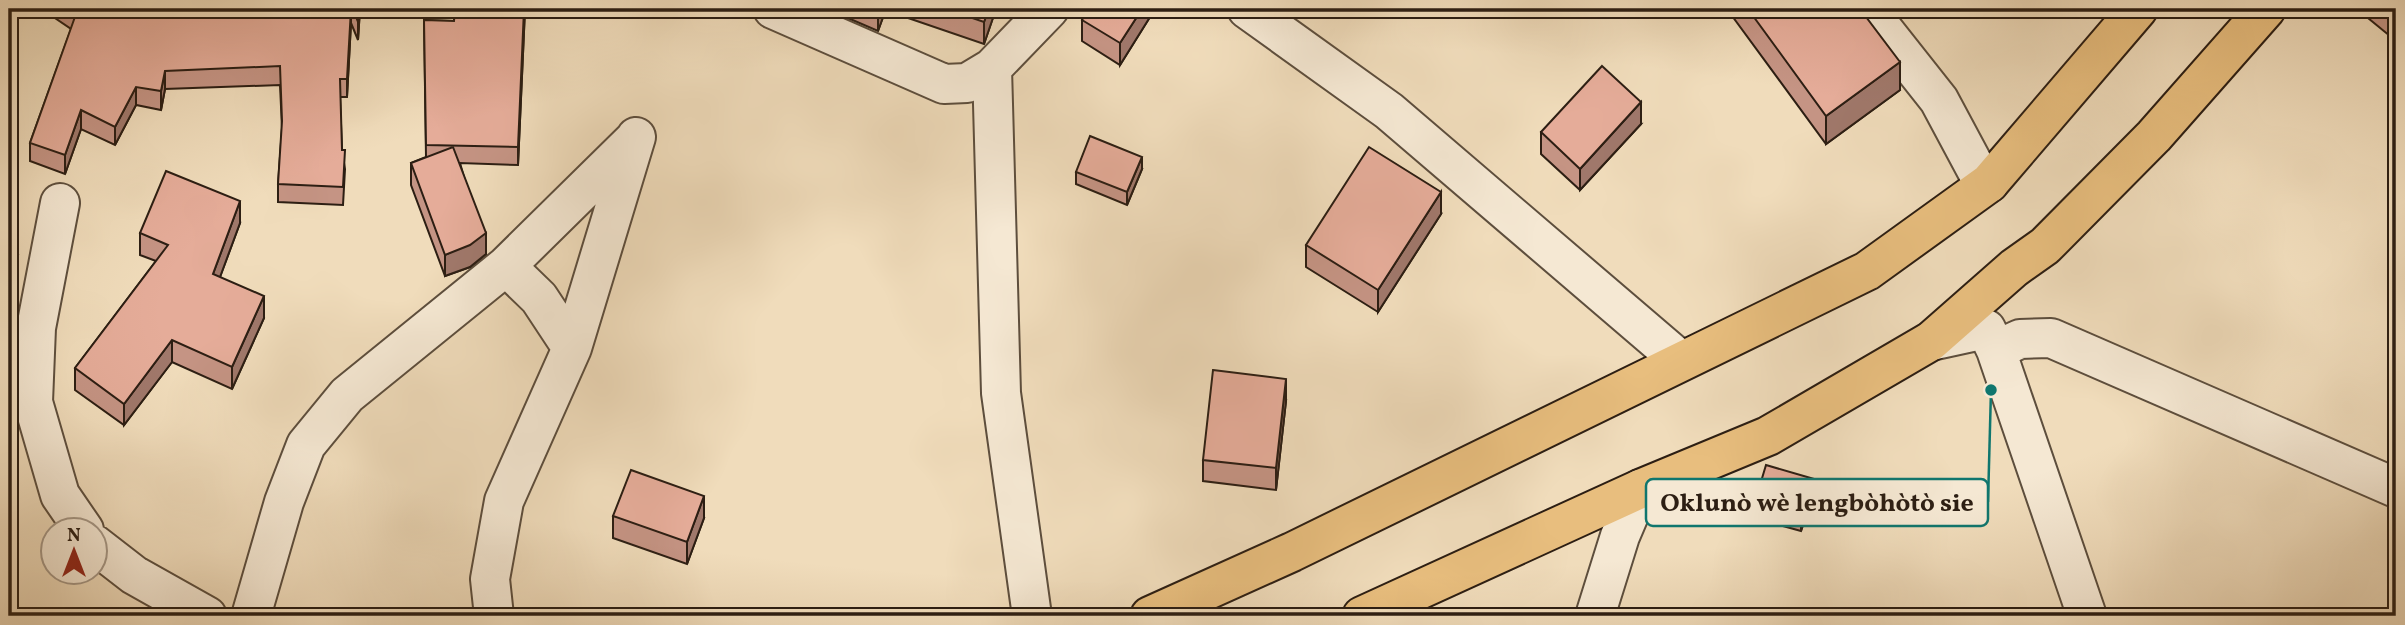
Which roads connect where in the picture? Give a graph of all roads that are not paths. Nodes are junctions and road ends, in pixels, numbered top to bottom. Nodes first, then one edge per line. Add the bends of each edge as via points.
1 (773, 9) edge
2 (1049, 9) edge
3 (1248, 9) edge
4 (1867, 9) edge
5 (2138, 9) edge
6 (2266, 9) edge
7 (992, 68) junction
8 (1989, 183) junction
9 (60, 203) dead end
10 (506, 266) junction
11 (2014, 268) junction
12 (1991, 340) junction
13 (1931, 341) junction
14 (572, 348) junction
15 (1681, 361) junction
16 (2396, 488) edge
17 (1640, 489) junction
18 (74, 516) edge
19 (108, 555) edge
20 (207, 616) edge
21 (251, 616) edge
22 (494, 616) edge
23 (1032, 616) edge
24 (1150, 616) edge
25 (1362, 616) edge
26 (1595, 616) edge
27 (2087, 616) edge

1 - 7 street via 944,84 967,83
2 - 7 street
3 - 15 street via 1390,111
4 - 8 street via 1939,100 1977,171
5 - 8 main road
6 - 11 main road via 2145,145 2045,246
7 - 23 street via 1001,393
8 - 15 main road via 1867,271
9 - 18 street via 36,328 33,402 60,495
10 - 14 street via 539,298
10 - 14 street via 636,138
10 - 21 street via 347,395 306,445
11 - 12 street
11 - 13 main road
12 - 13 street
12 - 16 street via 2051,338
12 - 27 street
13 - 17 main road via 1768,436
14 - 22 street via 504,501 490,579
15 - 24 main road via 1292,552
17 - 25 main road
17 - 26 street
19 - 20 street

